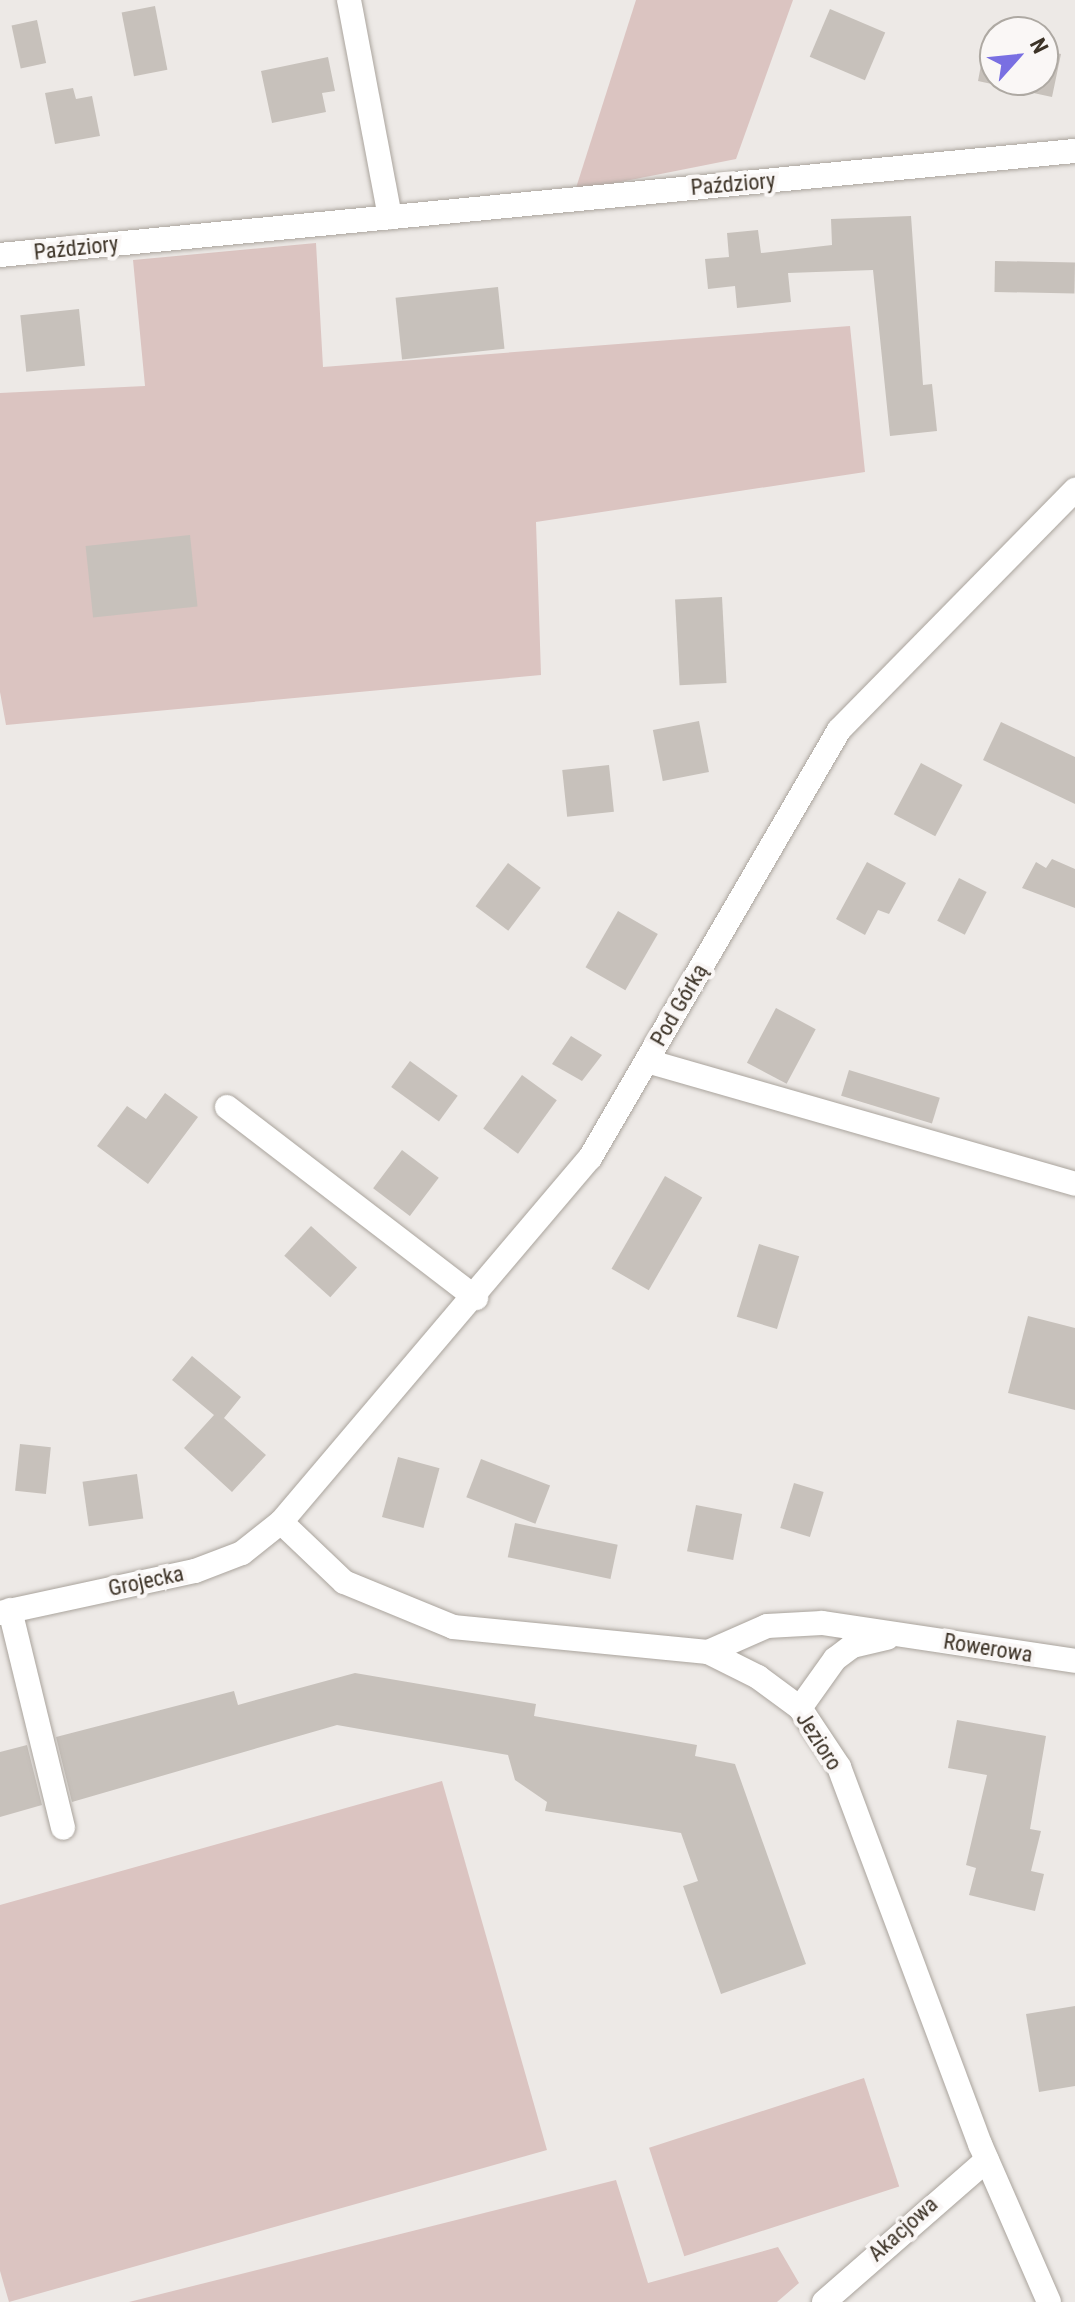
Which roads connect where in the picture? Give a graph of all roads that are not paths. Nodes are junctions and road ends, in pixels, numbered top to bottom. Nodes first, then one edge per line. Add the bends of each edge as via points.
1 (349, 0) edge
2 (1075, 151) edge
3 (390, 217) junction
4 (0, 255) edge
5 (1075, 490) edge
6 (647, 1061) junction
7 (227, 1107) dead end
8 (1075, 1184) edge
9 (476, 1298) junction
10 (281, 1522) junction
11 (5, 1611) edge
12 (901, 1635) junction
13 (708, 1652) junction
14 (1075, 1661) edge
15 (800, 1708) junction
16 (63, 1828) dead end
17 (987, 2160) junction
18 (824, 2302) edge
19 (1049, 2302) edge

1 - 3 street
2 - 3 street, Paździory
3 - 4 street, Paździory
5 - 6 street, Pod Górką via 839,730
6 - 8 street
6 - 9 street, Pod Górką via 590,1158
7 - 9 street
9 - 10 street, Pod Górką
10 - 11 street, Grojecka via 242,1553 195,1571
10 - 13 street, Jezioro via 344,1582 453,1627
11 - 16 street
12 - 13 street, Rowerowa via 822,1623 767,1626
12 - 14 street, Rowerowa
12 - 15 street, Rowerowa via 852,1646
13 - 15 street, Jezioro via 758,1677
15 - 17 street, Jezioro via 839,1767
17 - 18 street, Akacjowa
17 - 19 street, Jezioro via 1015,2212

